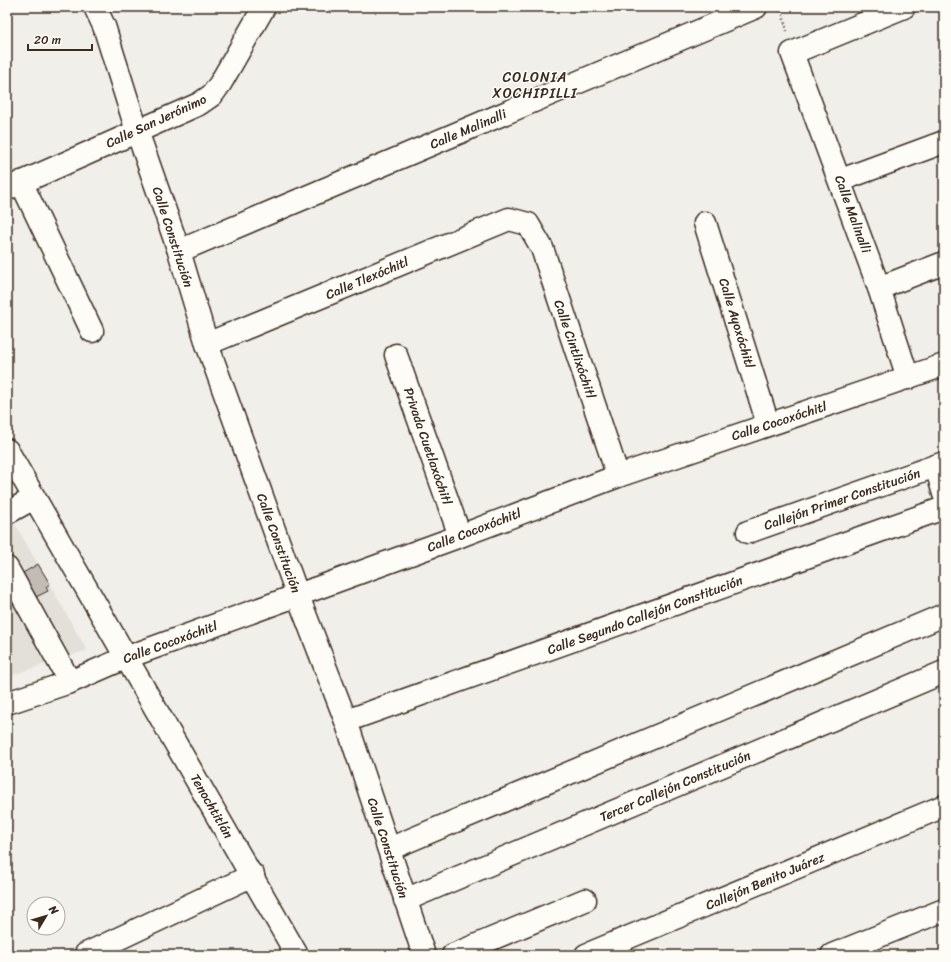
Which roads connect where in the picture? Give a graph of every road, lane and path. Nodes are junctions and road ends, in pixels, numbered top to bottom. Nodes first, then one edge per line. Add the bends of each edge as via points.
1 (95, 7) edge
2 (264, 7) edge
3 (756, 7) edge
4 (904, 7) edge
5 (137, 131) junction
6 (944, 142) edge
7 (841, 180) junction
8 (14, 186) edge
9 (705, 223) dead end
10 (528, 224) joint
11 (179, 251) junction
12 (944, 263) edge
13 (879, 288) junction
14 (92, 331) dead end
15 (207, 344) junction
16 (396, 355) dead end
17 (944, 365) edge
18 (908, 378) junction
19 (768, 424) junction
20 (7, 450) edge
21 (940, 464) edge
22 (618, 476) junction
23 (944, 494) edge
24 (34, 498) junction
25 (944, 508) edge
26 (7, 513) edge
27 (748, 532) dead end
28 (460, 536) junction
29 (7, 568) edge
30 (298, 596) junction
31 (944, 615) edge
32 (126, 658) junction
33 (944, 672) edge
34 (70, 682) junction
35 (7, 703) edge
36 (346, 721) junction
37 (944, 806) edge
38 (389, 849) junction
39 (253, 875) junction
40 (405, 900) junction
41 (585, 900) dead end
42 (944, 910) edge
43 (86, 954) edge
44 (294, 954) edge
45 (424, 955) edge
46 (453, 955) edge
47 (586, 955) edge
48 (832, 955) edge

1 - 5 street, Calle Constitución via 104,26
2 - 5 street, Calle San Jerónimo via 212,96
3 - 11 street, Calle Malinalli
4 - 7 street, Calle Malinalli via 792,53
5 - 8 street, Calle San Jerónimo
5 - 11 street, Calle Constitución
6 - 7 street
7 - 13 street, Calle Malinalli
8 - 14 street
9 - 19 street, Calle Ayoxóchitl
10 - 15 street, Calle Tlexóchitl via 509,219
10 - 22 street, Calle Cintlixóchitl via 542,248
11 - 15 street, Calle Constitución
12 - 13 street
13 - 18 street, Calle Malinalli
15 - 30 street, Calle Constitución
16 - 28 street, Privada Cuetlaxóchitl
17 - 18 street, Calle Cocoxóchitl
18 - 19 street, Calle Cocoxóchitl
19 - 22 street, Calle Cocoxóchitl
20 - 24 street, Tenochtitlán
21 - 23 street, Callejón Primer Constitución
21 - 27 street, Callejón Primer Constitución
22 - 28 street, Calle Cocoxóchitl
24 - 26 street
24 - 32 street, Tenochtitlán
25 - 36 street, Calle Segundo Callejón Constitución
28 - 30 street, Calle Cocoxóchitl
29 - 34 street
30 - 32 street, Calle Cocoxóchitl
30 - 36 street, Calle Constitución
31 - 38 street
32 - 34 street, Calle Cocoxóchitl
32 - 39 street, Tenochtitlán
33 - 40 street, Tercer Callejón Constitución
34 - 35 street, Calle Cocoxóchitl
36 - 38 street, Calle Constitución
37 - 47 street, Callejón Benito Juárez
38 - 40 street, Calle Constitución
39 - 43 street
39 - 44 street, Tenochtitlán
40 - 45 street, Calle Constitución
41 - 46 street
42 - 48 street

